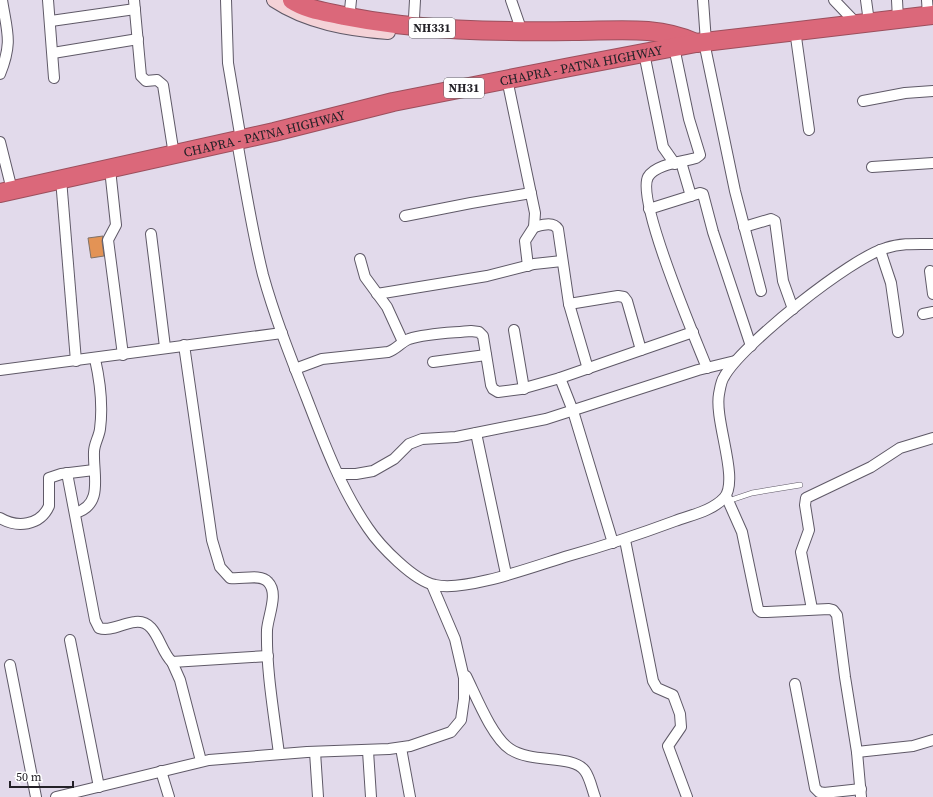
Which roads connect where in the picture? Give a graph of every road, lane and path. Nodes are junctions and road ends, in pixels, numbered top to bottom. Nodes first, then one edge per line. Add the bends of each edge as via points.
1 (2, 0) edge
2 (48, 0) edge
3 (226, 0) edge
4 (274, 0) edge
5 (292, 0) edge
6 (308, 0) edge
7 (415, 0) edge
8 (511, 0) edge
9 (703, 0) edge
10 (834, 0) edge
11 (866, 0) edge
12 (897, 0) edge
13 (135, 5) edge
14 (350, 5) edge
15 (929, 10) edge
16 (414, 18) junction
17 (898, 19) junction
18 (51, 21) junction
19 (862, 22) junction
20 (520, 26) junction
21 (612, 30) junction
22 (795, 30) junction
23 (138, 39) junction
24 (702, 42) junction
25 (674, 47) junction
26 (53, 53) junction
27 (644, 53) junction
28 (0, 74) edge
29 (54, 78) dead end
30 (506, 79) junction
31 (933, 91) edge
32 (863, 101) dead end
33 (809, 130) dead end
34 (239, 140) junction
35 (0, 142) edge
36 (174, 155) junction
37 (678, 163) junction
38 (933, 163) edge
39 (872, 168) dead end
40 (110, 169) junction
41 (61, 179) junction
42 (6, 191) edge
43 (530, 193) junction
44 (691, 196) junction
45 (649, 209) junction
46 (405, 216) dead end
47 (744, 226) junction
48 (534, 227) junction
49 (151, 234) dead end
50 (933, 244) edge
51 (880, 250) junction
52 (360, 259) dead end
53 (562, 261) junction
54 (528, 266) junction
55 (930, 271) dead end
56 (761, 291) dead end
57 (377, 294) junction
58 (933, 294) edge
59 (569, 304) junction
60 (793, 309) junction
61 (514, 330) dead end
62 (693, 332) junction
63 (898, 332) dead end
64 (282, 333) junction
65 (403, 342) junction
66 (184, 345) junction
67 (751, 346) junction
68 (166, 347) junction
69 (641, 350) junction
70 (123, 355) junction
71 (486, 355) junction
72 (94, 359) junction
73 (76, 361) junction
74 (735, 361) junction
75 (433, 362) dead end
76 (588, 368) junction
77 (706, 368) junction
78 (295, 369) junction
79 (0, 370) edge
80 (560, 378) junction
81 (524, 389) junction
82 (574, 411) junction
83 (476, 432) junction
84 (933, 438) edge
85 (94, 470) junction
86 (67, 473) junction
87 (338, 474) junction
88 (800, 485) dead end
89 (727, 498) junction
90 (74, 513) junction
91 (0, 518) edge
92 (625, 540) junction
93 (613, 544) junction
94 (506, 574) junction
95 (432, 585) junction
96 (812, 609) junction
97 (70, 640) dead end
98 (268, 656) junction
99 (172, 662) junction
100 (10, 665) dead end
101 (463, 670) junction
102 (795, 684) dead end
103 (933, 740) edge
104 (400, 748) junction
105 (368, 751) junction
106 (315, 752) junction
107 (857, 752) junction
108 (279, 754) junction
109 (201, 761) junction
110 (161, 771) junction
111 (99, 787) junction
112 (861, 793) edge
113 (36, 797) edge
114 (56, 797) edge
115 (169, 797) edge
116 (318, 797) edge
117 (371, 797) edge
118 (410, 797) edge
119 (595, 797) edge
120 (687, 797) edge

1 - 28 street via 9,42
2 - 18 street
3 - 34 street via 228,63
4 - 21 street via 290,11 322,21 383,31 470,38 509,38 575,37
5 - 21 highway, NH331 via 320,11 412,26 516,32
6 - 14 street
7 - 16 street
8 - 20 street
9 - 24 street
10 - 19 street
11 - 19 street
12 - 17 street
13 - 18 street
13 - 23 street
14 - 16 street
15 - 17 highway, CHAPRA - PATNA HIGHWAY / NH31
16 - 20 street
17 - 19 highway, CHAPRA - PATNA HIGHWAY / NH31
18 - 26 street
19 - 22 highway, CHAPRA - PATNA HIGHWAY / NH31
20 - 21 street
21 - 24 highway, NH331 via 654,31
22 - 24 highway, CHAPRA - PATNA HIGHWAY / NH31
22 - 33 street
23 - 26 street
23 - 36 street via 143,80 157,80 163,85
24 - 25 highway, CHAPRA - PATNA HIGHWAY / NH31
24 - 47 street
25 - 27 highway, CHAPRA - PATNA HIGHWAY / NH31
25 - 37 street via 689,119 700,154 698,158
26 - 29 street
27 - 30 highway, CHAPRA - PATNA HIGHWAY / NH31
27 - 37 street via 664,147
30 - 34 highway, CHAPRA - PATNA HIGHWAY / NH31 via 393,102
30 - 43 street
31 - 32 street
34 - 36 highway, CHAPRA - PATNA HIGHWAY / NH31
34 - 64 street via 259,256
35 - 42 street
36 - 40 highway, CHAPRA - PATNA HIGHWAY / NH31
37 - 44 street
37 - 45 street via 655,170 648,178 646,190
38 - 39 street
40 - 41 highway, CHAPRA - PATNA HIGHWAY / NH31
40 - 70 street via 116,224 108,240
41 - 42 highway, CHAPRA - PATNA HIGHWAY / NH31
41 - 73 street
43 - 46 street
43 - 48 street via 535,213
44 - 45 street
44 - 67 street via 702,193 704,195 713,232
45 - 62 street
47 - 56 street
47 - 60 street via 771,219 775,221 783,281
48 - 53 street via 556,225
48 - 54 street via 525,241
49 - 68 street
50 - 51 street via 911,244
51 - 60 street via 845,269
51 - 63 street via 892,287
52 - 57 street via 365,277
53 - 54 street
53 - 59 street
54 - 57 street via 487,276
55 - 58 street
57 - 65 street via 387,307
59 - 69 street via 624,297 628,301
59 - 76 street
60 - 67 street
61 - 81 street
62 - 69 street
62 - 77 street
64 - 66 street
64 - 78 street
65 - 71 street via 415,338 479,332 483,336
65 - 78 street via 395,350 379,354 322,359
66 - 68 street
66 - 98 street via 214,550 220,567 230,578 258,578 269,582 272,595 268,624
67 - 74 street
68 - 70 street
69 - 76 street
70 - 72 street
71 - 75 street
71 - 81 street via 493,389 503,392
72 - 73 street
72 - 85 street via 100,390 101,417 100,433 95,443
73 - 79 street
74 - 77 street
74 - 89 street via 724,377 718,404 729,470
76 - 80 street
77 - 82 street
78 - 87 street
80 - 81 street
80 - 82 street
82 - 83 street
82 - 93 street
83 - 87 street via 456,437 418,440 409,444 394,459 373,471
83 - 94 street
84 - 96 street via 900,448 871,467 806,498 809,530 801,552
85 - 86 street
85 - 90 street via 92,500 83,510
86 - 90 street
86 - 91 street via 50,478 49,506 37,520 15,524
87 - 95 street via 358,512 378,541 412,574
88 - 89 lane
89 - 92 street via 705,510
89 - 96 street via 742,532 758,609 767,612
90 - 99 street via 96,624 102,629 135,621 147,623
92 - 93 street
92 - 120 street via 653,681 657,688 673,696 680,714 681,728 668,746
93 - 94 street
94 - 95 street via 460,586
95 - 101 street via 455,638
96 - 107 street via 833,610 839,619
97 - 111 street
98 - 99 street
98 - 108 street
99 - 109 street via 180,680
100 - 113 street
101 - 104 street via 463,708 461,720 455,728 445,735
101 - 119 street via 494,731 504,744 516,753 532,758 576,763 586,774
102 - 112 street via 815,788 824,793
103 - 107 street via 913,746
104 - 105 street
104 - 118 street
105 - 106 street
105 - 117 street
106 - 108 street
106 - 116 street
107 - 112 street
108 - 109 street
109 - 110 street
110 - 111 street
110 - 115 street
111 - 114 street

